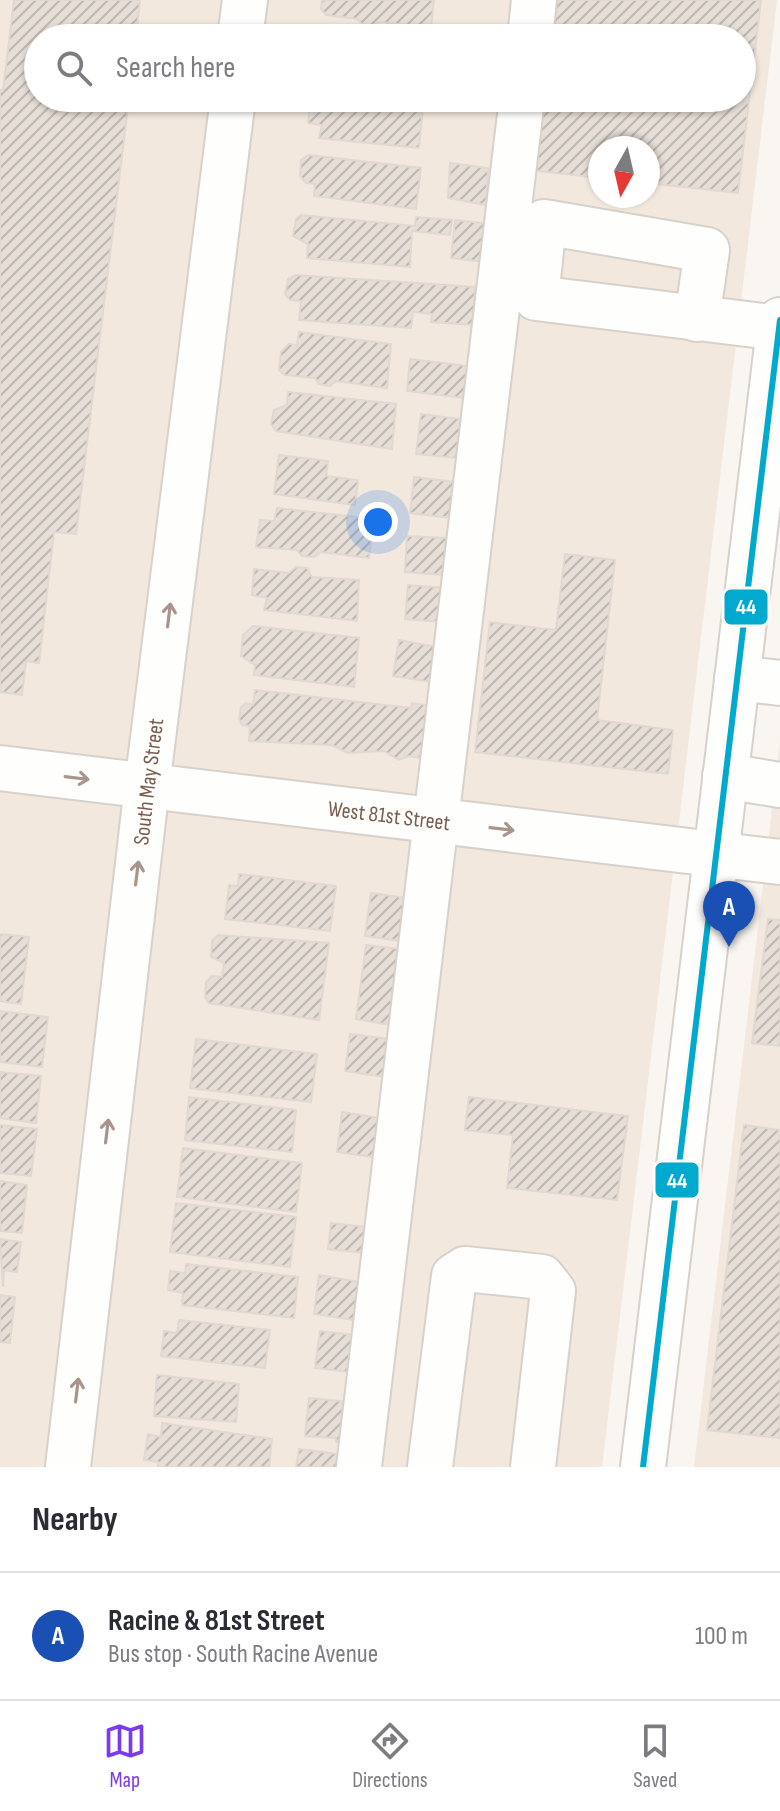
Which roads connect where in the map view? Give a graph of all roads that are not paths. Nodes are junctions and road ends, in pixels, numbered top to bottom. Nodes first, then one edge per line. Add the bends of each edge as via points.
1 (245, 0) edge
2 (534, 0) edge
3 (242, 24) edge
4 (531, 24) edge
5 (231, 112) edge
6 (520, 112) edge
7 (697, 319) dead end
8 (780, 320) edge
9 (779, 328) edge
10 (737, 678) junction
11 (780, 683) edge
12 (0, 768) edge
13 (725, 776) junction
14 (780, 785) edge
15 (147, 786) junction
16 (435, 821) junction
17 (716, 854) junction
18 (780, 862) edge
19 (68, 1467) edge
20 (359, 1467) edge
21 (430, 1467) edge
22 (533, 1467) edge
23 (643, 1467) edge

1 - 3 street
2 - 4 street
15 -> 5 street, South May Street
6 - 16 street
7 - 9 street
8 - 9 street
9 - 10 street
10 - 11 street
10 - 13 street
12 -> 15 street, West 81st Street
13 - 14 street
13 - 17 street
15 - 16 street, West 81st Street
19 -> 15 street, South May Street
16 -> 17 street, West 81st Street
16 - 20 street
17 - 18 street, West 81st Street
17 - 23 street
21 - 22 street via 454,1276 465,1269 542,1277 553,1291

